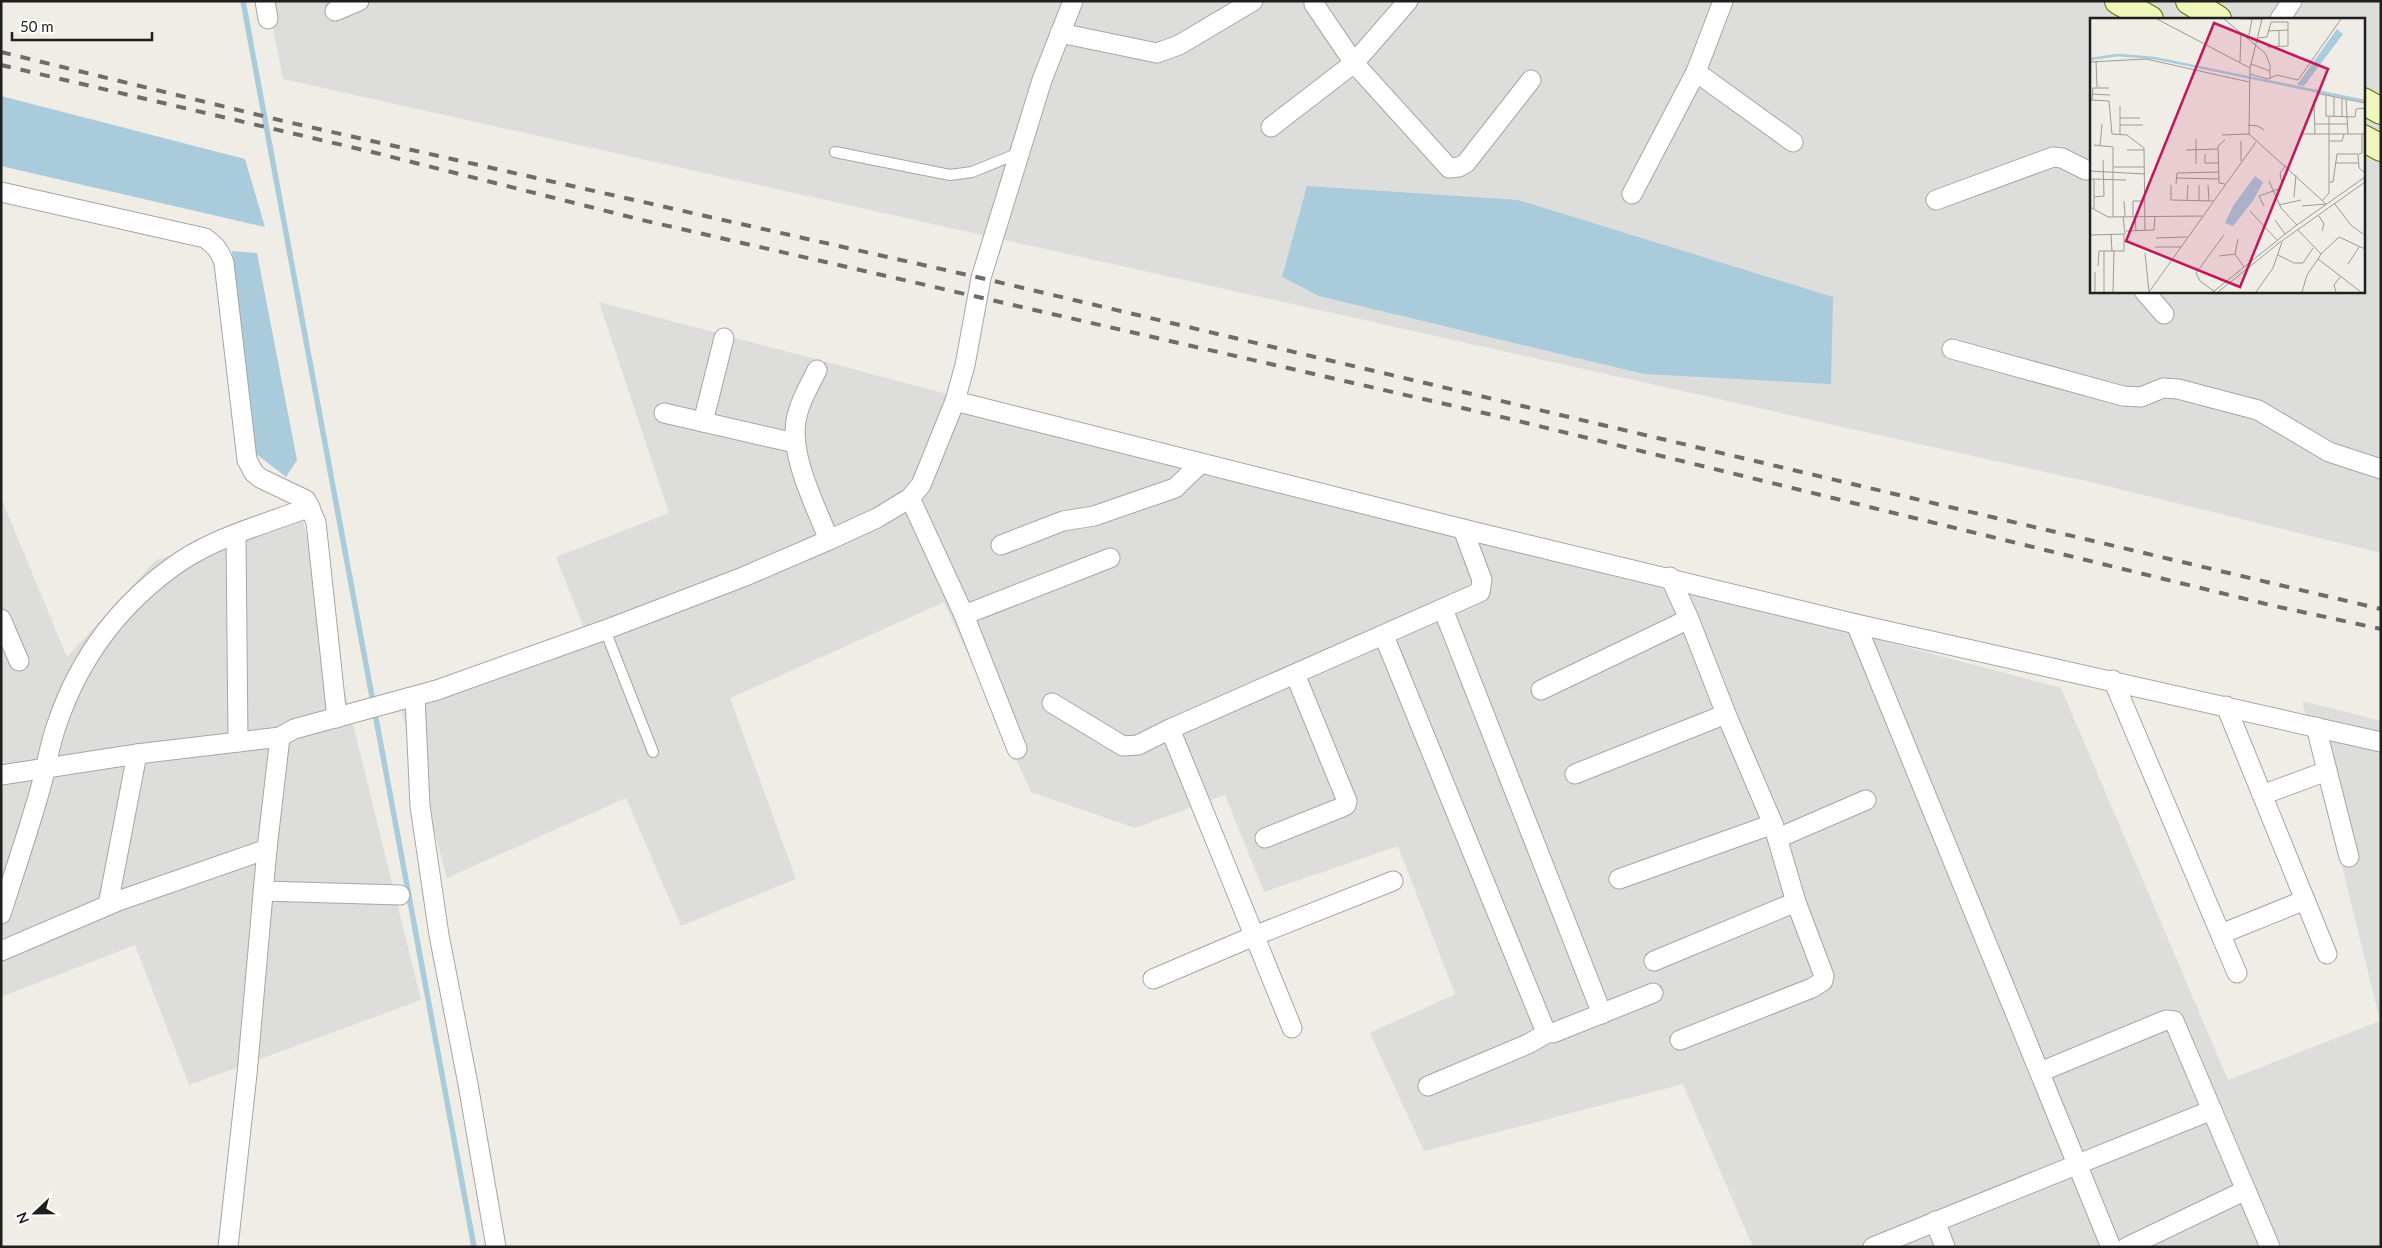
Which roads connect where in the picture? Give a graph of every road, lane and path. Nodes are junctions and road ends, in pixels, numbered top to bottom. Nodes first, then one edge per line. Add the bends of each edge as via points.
1 (359, 1) edge
2 (1073, 1) edge
3 (1253, 1) edge
4 (1408, 1) edge
5 (1723, 1) edge
6 (2118, 1) edge
7 (2189, 1) edge
8 (2292, 1) edge
9 (1314, 4) dead end
10 (335, 11) dead end
11 (2148, 18) edge
12 (2216, 18) edge
13 (2281, 18) edge
14 (1060, 33) junction
15 (1354, 63) junction
16 (1696, 72) junction
17 (1531, 80) dead end
18 (2364, 102) edge
19 (2381, 111) edge
20 (1271, 128) dead end
21 (2364, 139) edge
22 (1793, 142) dead end
23 (2381, 148) edge
24 (835, 152) dead end
25 (1020, 153) junction
26 (2089, 173) edge
27 (1, 192) edge
28 (1632, 194) dead end
29 (1936, 200) dead end
30 (2145, 292) edge
31 (2164, 314) dead end
32 (724, 338) dead end
33 (1952, 349) dead end
34 (817, 370) dead end
35 (955, 401) junction
36 (664, 413) dead end
37 (703, 422) junction
38 (795, 443) junction
39 (1200, 464) junction
40 (2381, 469) edge
41 (910, 498) junction
42 (310, 507) junction
43 (1463, 529) junction
44 (236, 535) junction
45 (829, 540) junction
46 (1001, 545) dead end
47 (1110, 558) dead end
48 (1670, 577) junction
49 (1443, 609) junction
50 (964, 615) junction
51 (1689, 619) junction
52 (2, 622) edge
53 (1856, 624) junction
54 (604, 630) junction
55 (1384, 636) junction
56 (19, 661) dead end
57 (1294, 674) junction
58 (2113, 680) junction
59 (1541, 690) dead end
60 (415, 697) junction
61 (1052, 702) dead end
62 (2226, 706) junction
63 (1726, 714) junction
64 (337, 718) junction
65 (2316, 727) junction
66 (1170, 729) junction
67 (280, 737) junction
68 (238, 742) junction
69 (2381, 742) edge
70 (1017, 749) dead end
71 (653, 752) dead end
72 (137, 754) junction
73 (2327, 771) junction
74 (23, 772) edge
75 (1574, 774) dead end
76 (2262, 795) junction
77 (1866, 800) dead end
78 (1775, 831) junction
79 (1265, 838) dead end
80 (267, 849) junction
81 (2349, 857) dead end
82 (1619, 879) dead end
83 (1393, 881) dead end
84 (263, 891) junction
85 (400, 895) dead end
86 (2305, 900) junction
87 (1796, 902) junction
88 (108, 905) junction
89 (1, 914) edge
90 (2221, 934) junction
91 (1254, 936) junction
92 (1, 951) edge
93 (2327, 954) dead end
94 (1654, 961) dead end
95 (2237, 973) dead end
96 (1154, 979) dead end
97 (1653, 993) dead end
98 (1602, 1014) junction
99 (1292, 1028) dead end
100 (1549, 1032) junction
101 (1680, 1040) dead end
102 (2040, 1072) junction
103 (1428, 1086) dead end
104 (2212, 1110) junction
105 (2076, 1165) junction
106 (2246, 1190) junction
107 (1935, 1221) junction
108 (228, 1247) edge
109 (496, 1247) edge
110 (1873, 1247) edge
111 (1945, 1247) edge
112 (2111, 1247) edge
113 (2128, 1247) edge
114 (2270, 1247) edge

1 - 10 street
2 - 14 street
3 - 14 street via 1168,51 1157,52
4 - 15 street
5 - 16 street
6 - 11 main road
7 - 12 main road
8 - 13 street
9 - 15 street
14 - 25 street
15 - 17 street via 1449,168 1466,163
15 - 20 street
16 - 22 street
16 - 28 street
18 - 19 main road
21 - 23 main road
24 - 25 lane via 950,174 972,172
25 - 35 street via 981,278
26 - 29 street via 2062,158 2053,157
27 - 42 street via 205,238 214,244 224,263 247,460 260,478 299,496
30 - 31 street
32 - 37 street
33 - 40 street via 2123,396 2141,397 2163,388 2178,388 2266,414 2329,452
34 - 38 street via 798,411
35 - 39 street
35 - 41 street via 921,484
36 - 37 street
37 - 38 street
38 - 45 street
39 - 43 street
39 - 46 street via 1184,481 1168,490 1094,516 1062,521
41 - 45 street
41 - 50 street
42 - 44 street
42 - 64 street via 320,542
43 - 48 street
43 - 49 street via 1482,587 1480,592
44 - 68 street
44 - 74 street via 181,561 131,601 86,658 56,726
45 - 54 street via 744,577
47 - 50 street
48 - 51 street
48 - 53 street
49 - 55 street
49 - 98 street
50 - 70 street
51 - 59 street
51 - 63 street
52 - 56 street
53 - 58 street
53 - 102 street
54 - 60 street
54 - 71 lane
55 - 57 street
55 - 100 street via 1542,1025
57 - 66 street
57 - 79 street via 1347,801 1340,808
58 - 62 street
58 - 90 street
60 - 64 street
60 - 109 street via 420,806 436,916
61 - 66 street via 1123,746 1138,745
62 - 65 street
62 - 76 street
63 - 75 street
63 - 78 street
64 - 67 street via 294,729
65 - 69 street
65 - 73 street
66 - 91 street
67 - 68 street
67 - 80 street
68 - 72 street
72 - 74 street
72 - 88 street
73 - 76 street
73 - 81 street
74 - 89 street via 40,789
76 - 86 street
77 - 78 street
78 - 82 street
78 - 87 street
80 - 84 street
80 - 88 street
83 - 91 street
84 - 85 street
84 - 108 street
86 - 90 street
86 - 93 street
87 - 94 street
87 - 101 street via 1821,964 1823,981
88 - 92 street
90 - 95 street
91 - 96 street
91 - 99 street
97 - 98 street
98 - 100 street
100 - 103 street
102 - 104 street via 2170,1020 2178,1025
102 - 105 street
104 - 105 street
104 - 106 street
105 - 107 street
105 - 112 street
106 - 113 street
106 - 114 street
107 - 110 street
107 - 111 street

